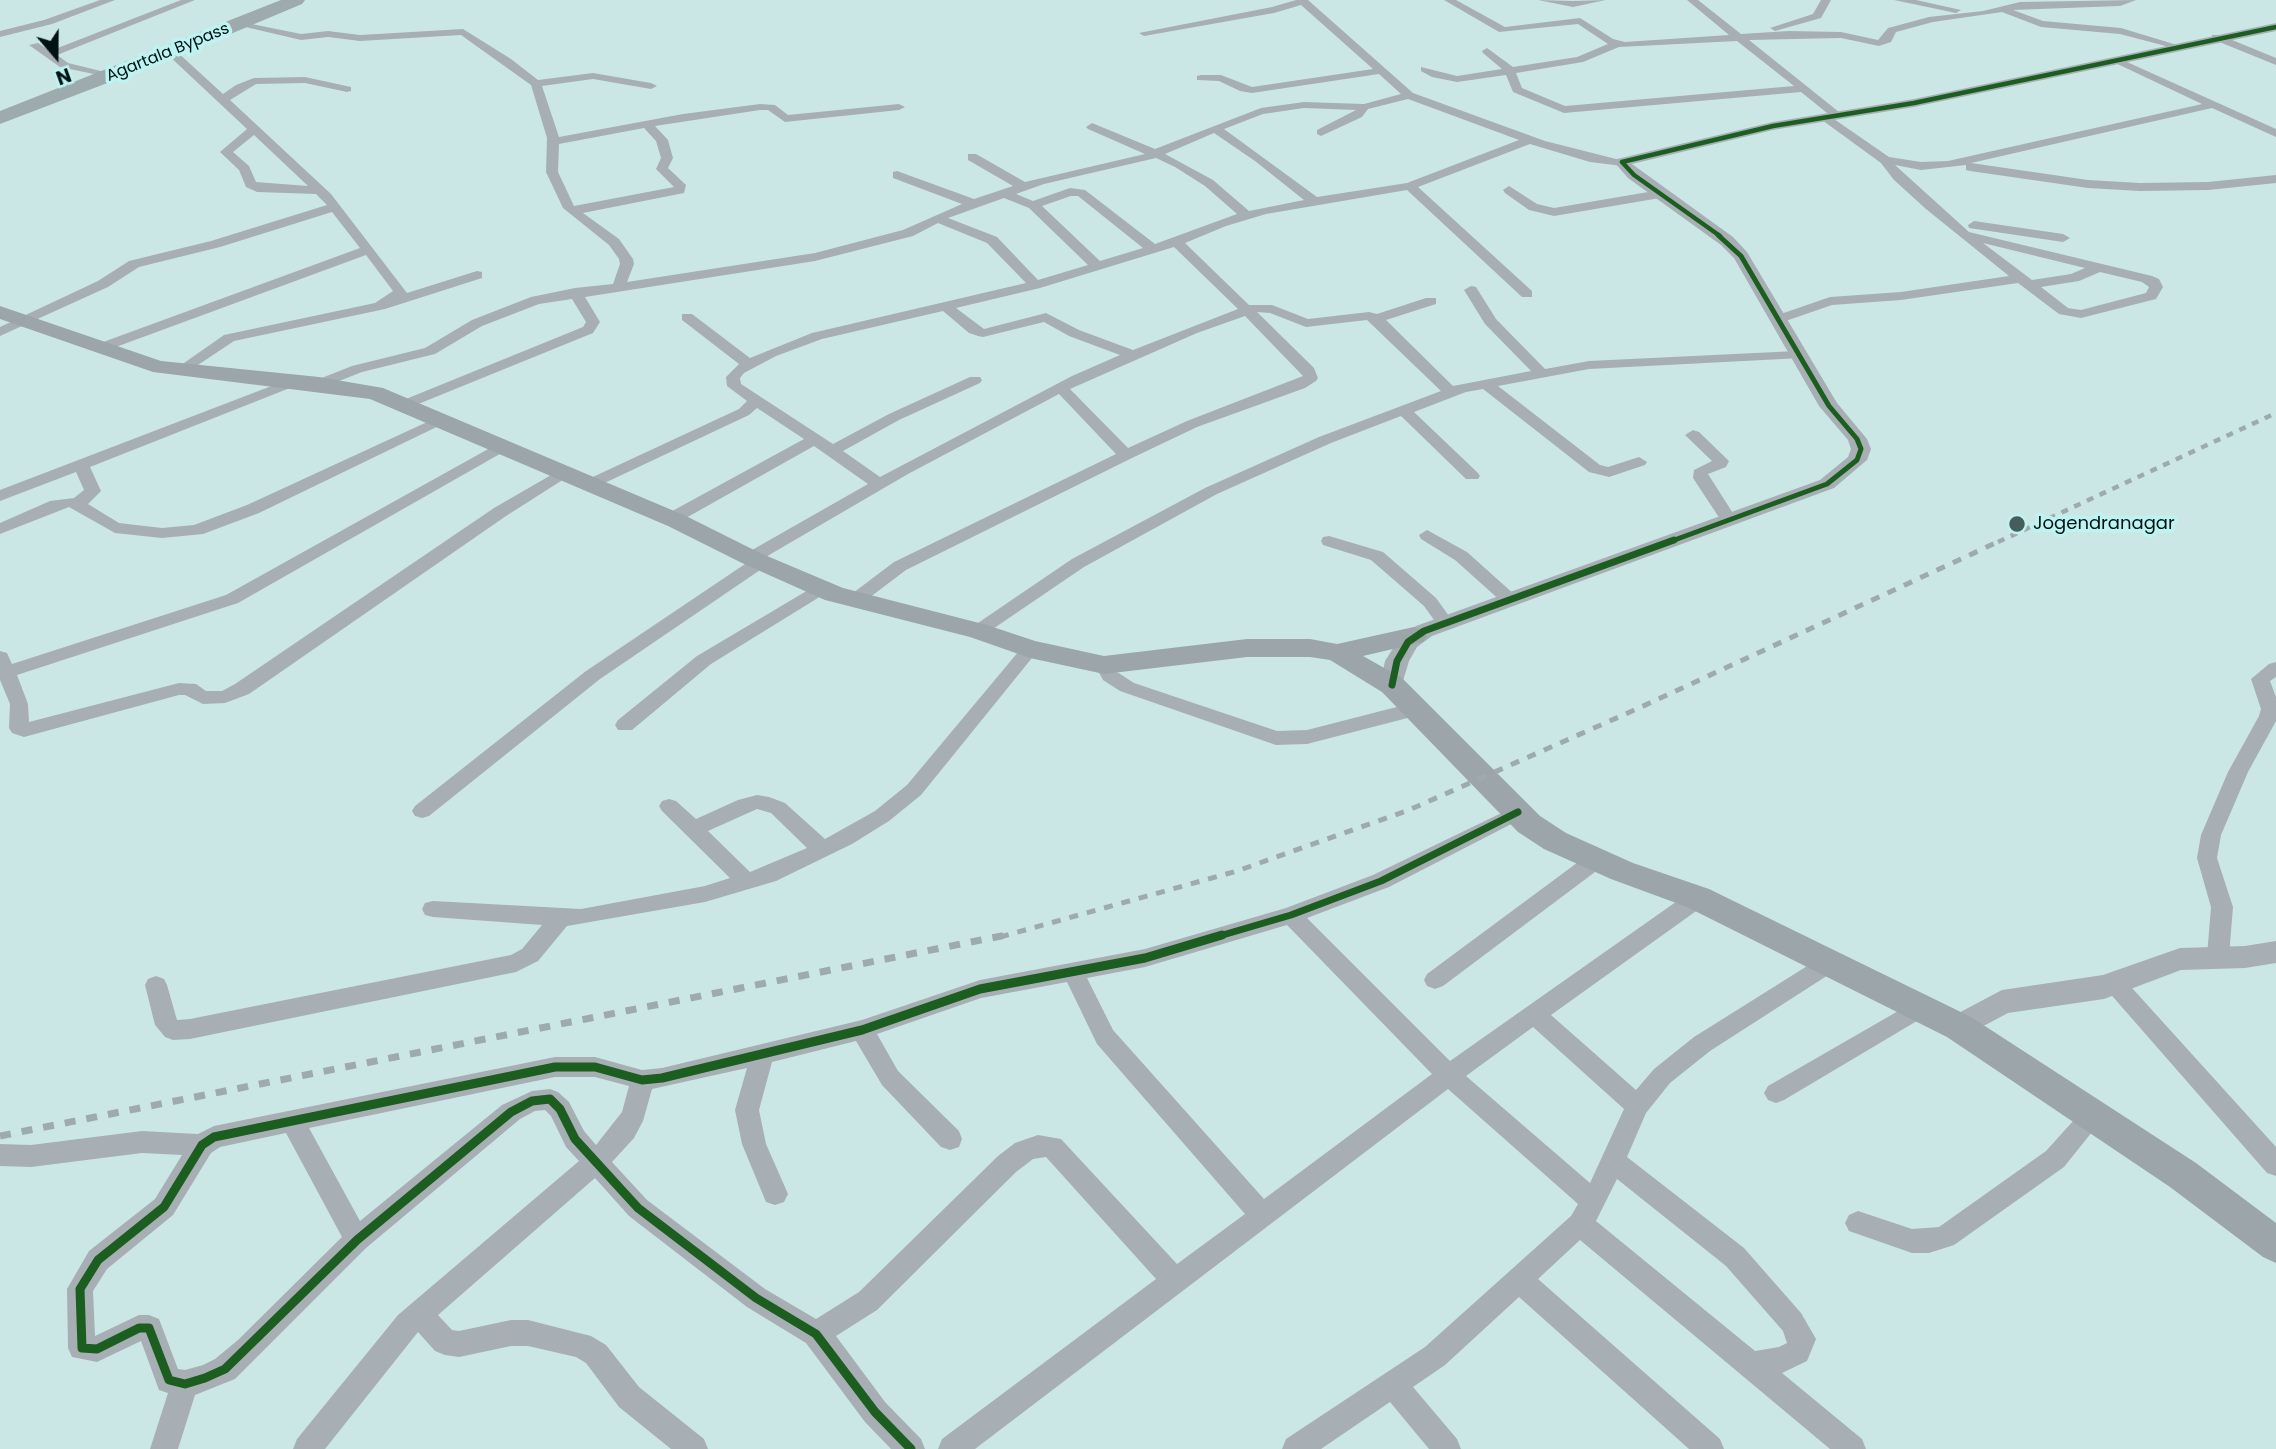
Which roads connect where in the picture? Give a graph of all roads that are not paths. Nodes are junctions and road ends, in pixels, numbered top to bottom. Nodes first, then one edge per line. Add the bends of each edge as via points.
1 (110, 0) edge
2 (190, 0) edge
3 (296, 0) edge
4 (1449, 0) edge
5 (1543, 0) edge
6 (1601, 0) edge
7 (1692, 0) edge
8 (1826, 0) edge
9 (1899, 0) edge
10 (1984, 0) edge
11 (2132, 0) edge
12 (1302, 1) edge
13 (2004, 8) junction
14 (1983, 13) junction
15 (241, 23) junction
16 (2276, 27) edge
17 (1144, 33) dead end
18 (0, 34) edge
19 (1758, 35) junction
20 (1740, 37) junction
21 (2217, 37) junction
22 (1617, 44) junction
23 (34, 45) dead end
24 (2173, 47) junction
25 (1487, 51) dead end
26 (171, 52) junction
27 (48, 55) junction
28 (2114, 60) junction
29 (2276, 62) edge
30 (1425, 69) dead end
31 (1379, 71) junction
32 (1510, 71) junction
33 (109, 76) junction
34 (1201, 78) dead end
35 (536, 84) junction
36 (651, 86) dead end
37 (346, 89) dead end
38 (1803, 89) junction
39 (1252, 90) junction
40 (1409, 95) junction
41 (222, 101) junction
42 (2212, 105) junction
43 (899, 107) dead end
44 (1282, 107) junction
45 (1364, 107) junction
46 (1832, 117) junction
47 (0, 118) edge
48 (647, 124) junction
49 (1091, 127) dead end
50 (1215, 128) junction
51 (2271, 128) edge
52 (254, 129) junction
53 (1321, 132) dead end
54 (1529, 140) junction
55 (553, 142) junction
56 (1159, 153) junction
57 (972, 157) dead end
58 (1885, 160) junction
59 (1622, 162) junction
60 (1948, 165) junction
61 (897, 175) dead end
62 (2276, 178) edge
63 (1410, 186) junction
64 (1024, 187) junction
65 (320, 190) junction
66 (1509, 190) dead end
67 (1006, 194) junction
68 (1660, 194) junction
69 (1314, 201) junction
70 (975, 204) junction
71 (1033, 205) junction
72 (334, 207) junction
73 (572, 211) junction
74 (1246, 215) junction
75 (938, 218) junction
76 (1950, 222) junction
77 (1966, 235) junction
78 (2063, 238) dead end
79 (1176, 242) junction
80 (1153, 249) junction
81 (368, 250) junction
82 (1097, 266) junction
83 (2099, 267) junction
84 (477, 275) dead end
85 (2025, 281) junction
86 (619, 285) junction
87 (1035, 285) junction
88 (1471, 290) dead end
89 (575, 292) junction
90 (1527, 294) dead end
91 (390, 301) junction
92 (1431, 301) dead end
93 (946, 306) junction
94 (1247, 310) junction
95 (0, 312) edge
96 (687, 317) dead end
97 (1376, 319) junction
98 (1777, 320) junction
99 (22, 321) junction
100 (0, 332) edge
101 (100, 348) junction
102 (1131, 355) junction
103 (1797, 355) junction
104 (749, 365) junction
105 (181, 370) junction
106 (1540, 372) junction
107 (975, 380) dead end
108 (295, 381) junction
109 (1485, 383) junction
110 (319, 384) junction
111 (1061, 388) junction
112 (1451, 392) junction
113 (755, 401) junction
114 (406, 404) junction
115 (1403, 410) junction
116 (443, 420) junction
117 (1693, 435) dead end
118 (815, 439) junction
119 (499, 448) junction
120 (832, 451) junction
121 (1126, 455) junction
122 (1639, 461) dead end
123 (81, 465) junction
124 (564, 474) junction
125 (1472, 476) dead end
126 (879, 484) junction
127 (587, 485) junction
128 (0, 496) edge
129 (77, 504) junction
130 (671, 519) junction
131 (1728, 519) junction
132 (0, 529) edge
133 (1427, 535) dead end
134 (1329, 541) dead end
135 (756, 560) junction
136 (820, 589) junction
137 (1508, 599) junction
138 (855, 600) junction
139 (1445, 623) junction
140 (978, 631) junction
141 (1414, 636) junction
142 (1030, 649) junction
143 (1337, 653) junction
144 (3, 665) edge
145 (1104, 665) junction
146 (2276, 667) edge
147 (1392, 685) junction
148 (1416, 709) junction
149 (625, 725) dead end
150 (1510, 804) junction
151 (669, 806) dead end
152 (422, 811) dead end
153 (694, 829) junction
154 (823, 850) junction
155 (1596, 860) junction
156 (747, 882) junction
157 (1698, 898) junction
158 (433, 909) dead end
159 (1291, 915) junction
160 (561, 918) junction
161 (2276, 952) edge
162 (2218, 957) junction
163 (1828, 964) junction
164 (1073, 972) junction
165 (1435, 980) dead end
166 (2115, 984) junction
167 (156, 985) dead end
168 (1919, 1008) junction
169 (1534, 1014) junction
170 (1959, 1027) junction
171 (862, 1030) junction
172 (762, 1054) junction
173 (1449, 1076) junction
174 (642, 1080) junction
175 (1776, 1093) dead end
176 (1637, 1106) junction
177 (2092, 1117) junction
178 (292, 1121) junction
179 (950, 1139) dead end
180 (202, 1145) junction
181 (0, 1156) edge
182 (1612, 1160) junction
183 (596, 1162) junction
184 (2276, 1165) edge
185 (775, 1194) dead end
186 (1587, 1213) junction
187 (1262, 1215) junction
188 (1858, 1223) dead end
189 (357, 1240) junction
190 (2275, 1243) edge
191 (1519, 1279) junction
192 (1175, 1281) junction
193 (419, 1314) junction
194 (816, 1334) junction
195 (1753, 1365) junction
196 (185, 1384) junction
197 (1393, 1384) junction
198 (164, 1449) edge
199 (307, 1449) edge
200 (694, 1449) edge
201 (911, 1449) edge
202 (952, 1449) edge
203 (1296, 1449) edge
204 (1447, 1449) edge
205 (1710, 1449) edge
206 (1852, 1449) edge

1 - 18 street
2 - 27 street
3 - 15 highway, Agartala Bypass
4 - 22 street via 1503,30 1580,22
5 - 6 street via 1573,4
7 - 20 street
8 - 19 street via 1817,16
9 - 14 street
10 - 13 street
11 - 13 street
12 - 17 street
12 - 31 street
13 - 14 street
13 - 24 street via 2041,24 2121,31
14 - 19 street via 1892,30 1887,40 1879,43 1840,35
15 - 26 highway, Agartala Bypass
15 - 35 street via 301,37 467,33
16 - 21 street
19 - 20 street
20 - 22 street
20 - 38 street
21 - 24 street
21 - 29 street
22 - 32 street via 1587,58
23 - 27 street
24 - 28 street
25 - 32 street
26 - 33 highway, Agartala Bypass
26 - 41 street
27 - 33 street via 64,65
28 - 42 street
28 - 46 street
30 - 32 street via 1450,79
31 - 39 street
31 - 40 street
32 - 38 street via 1517,90 1564,110
33 - 47 highway, Agartala Bypass
34 - 39 street via 1221,78
35 - 36 street via 593,76
35 - 55 street
37 - 41 street via 305,80 254,81
38 - 46 street
39 - 44 street
40 - 45 street
40 - 54 street
41 - 52 street
42 - 51 street
42 - 60 street
43 - 48 street via 785,119 766,107
44 - 45 street
44 - 50 street
45 - 53 street via 1358,115
46 - 58 street
46 - 59 street via 1734,134
48 - 55 street
48 - 73 street via 662,140 667,156 662,169 680,190
49 - 56 street
50 - 56 street
50 - 69 street
52 - 65 street
52 - 65 street via 226,152 245,169 250,184
54 - 59 street
54 - 63 street
55 - 73 street via 552,172
56 - 64 street
56 - 74 street via 1209,183
57 - 64 street
58 - 60 street
58 - 76 street
59 - 68 street
60 - 62 street via 2140,187
61 - 70 street
63 - 69 street
63 - 90 street
64 - 67 street
65 - 72 street
66 - 68 street via 1533,207 1554,212
67 - 70 street
67 - 71 street
68 - 98 street via 1730,245
69 - 74 street
70 - 75 street
71 - 80 street via 1070,192 1081,193
71 - 82 street
72 - 81 street
72 - 99 street via 134,264 103,284
73 - 86 street via 614,242 626,259
74 - 79 street
75 - 86 street via 908,233 804,259
75 - 87 street via 992,240
76 - 77 street
76 - 78 street
77 - 83 street
77 - 85 street
79 - 80 street
79 - 94 street
80 - 82 street
81 - 91 street via 400,289
81 - 101 street
82 - 87 street
83 - 85 street via 2074,278
83 - 85 street via 2147,279 2156,287 2145,298 2073,314
84 - 91 street
85 - 98 street via 1830,301
86 - 89 street
87 - 93 street
88 - 106 street via 1490,321
89 - 110 street via 524,303 430,351 357,369
89 - 114 street via 593,322 589,330
91 - 105 street via 229,338
92 - 97 street
93 - 102 street via 974,330 983,332 1046,317
93 - 104 street via 817,336
94 - 97 street via 1272,309 1306,323 1362,316
94 - 102 street
94 - 121 street via 1309,370 1311,378
95 - 99 main road
96 - 104 street
97 - 112 street
98 - 103 street
99 - 100 street
99 - 101 main road
101 - 105 main road
102 - 111 street
103 - 106 street via 1589,365
103 - 131 street via 1829,407 1860,444 1857,460 1827,484
104 - 113 street via 739,370 733,381
105 - 108 main road
106 - 109 street
107 - 120 street via 894,416
108 - 110 main road
108 - 123 street
109 - 112 street
109 - 122 street via 1595,469 1609,472
110 - 114 main road via 375,393
111 - 121 street
111 - 126 street
112 - 115 street
113 - 118 street
113 - 127 street via 744,412
114 - 116 main road
115 - 125 street
115 - 140 street via 1211,491 1078,563
116 - 119 main road
116 - 129 street via 253,509 197,530 162,533 115,528
117 - 131 street via 1721,461 1700,473
118 - 120 street
118 - 130 street
119 - 124 main road
119 - 144 street via 232,599
120 - 126 street
121 - 138 street via 900,566
123 - 128 street
123 - 129 street via 93,491
124 - 127 main road
124 - 144 street via 225,697 203,698 190,689 179,689 24,730 19,728 19,704
126 - 135 street
127 - 130 main road
129 - 132 street via 56,504
130 - 135 main road
131 - 137 street
133 - 137 street via 1461,556
134 - 139 street via 1377,556 1430,602
135 - 136 main road
135 - 152 street via 593,675
136 - 138 main road
136 - 149 street via 704,660
137 - 139 street
138 - 140 main road
139 - 141 street
140 - 142 main road
141 - 143 main road
141 - 147 street via 1397,660
142 - 145 main road
142 - 154 street via 914,790 870,824
143 - 145 main road via 1247,648
143 - 147 main road
145 - 148 street via 1110,676 1127,687 1289,740
146 - 162 street via 2260,679 2271,709 2269,716 2211,835 2207,858 2222,907
147 - 148 main road
148 - 150 main road
150 - 155 main road via 1555,841
150 - 159 street via 1381,881
151 - 153 street
153 - 154 street via 757,802 778,808
153 - 156 street
154 - 156 street
155 - 157 main road
155 - 165 street
156 - 160 street via 705,894
157 - 163 main road
157 - 169 street
158 - 160 street
159 - 164 street via 1144,958
159 - 173 street
160 - 167 street via 530,955 516,963 190,1028 173,1030 167,1025
161 - 162 street
162 - 166 street via 2180,959
163 - 168 main road
163 - 176 street via 1683,1059
164 - 171 street via 980,989
164 - 187 street via 1105,1037
166 - 170 street via 2002,1002
166 - 184 street
168 - 170 main road
168 - 175 street
169 - 173 street
169 - 176 street
170 - 177 main road
171 - 172 street
171 - 179 street via 890,1078
172 - 174 street
172 - 185 street via 747,1110 754,1144
173 - 186 street
173 - 187 street
174 - 178 street via 595,1067 555,1067
174 - 183 street via 634,1114
176 - 182 street
177 - 188 street via 2054,1160 1945,1237 1912,1241
177 - 190 main road via 2183,1175
178 - 180 street via 214,1137
178 - 189 street
180 - 181 street via 142,1142
180 - 196 street via 164,1207 98,1260 80,1289 82,1348 97,1349 139,1328 149,1328 169,1380
182 - 186 street
182 - 195 street via 1735,1257 1792,1322 1801,1339 1797,1352
183 - 189 street via 550,1099 532,1101 511,1112
183 - 193 street
183 - 194 street via 652,1221 756,1298
186 - 191 street
186 - 195 street
187 - 192 street
189 - 196 street via 225,1369
191 - 197 street via 1435,1356
191 - 205 street
192 - 194 street via 1052,1147 1038,1146 1007,1164 868,1301
192 - 202 street
193 - 199 street
193 - 200 street via 445,1342 459,1345 528,1333 581,1345 596,1354 629,1397
194 - 201 street via 875,1412
195 - 206 street
196 - 198 street
197 - 203 street
197 - 204 street

